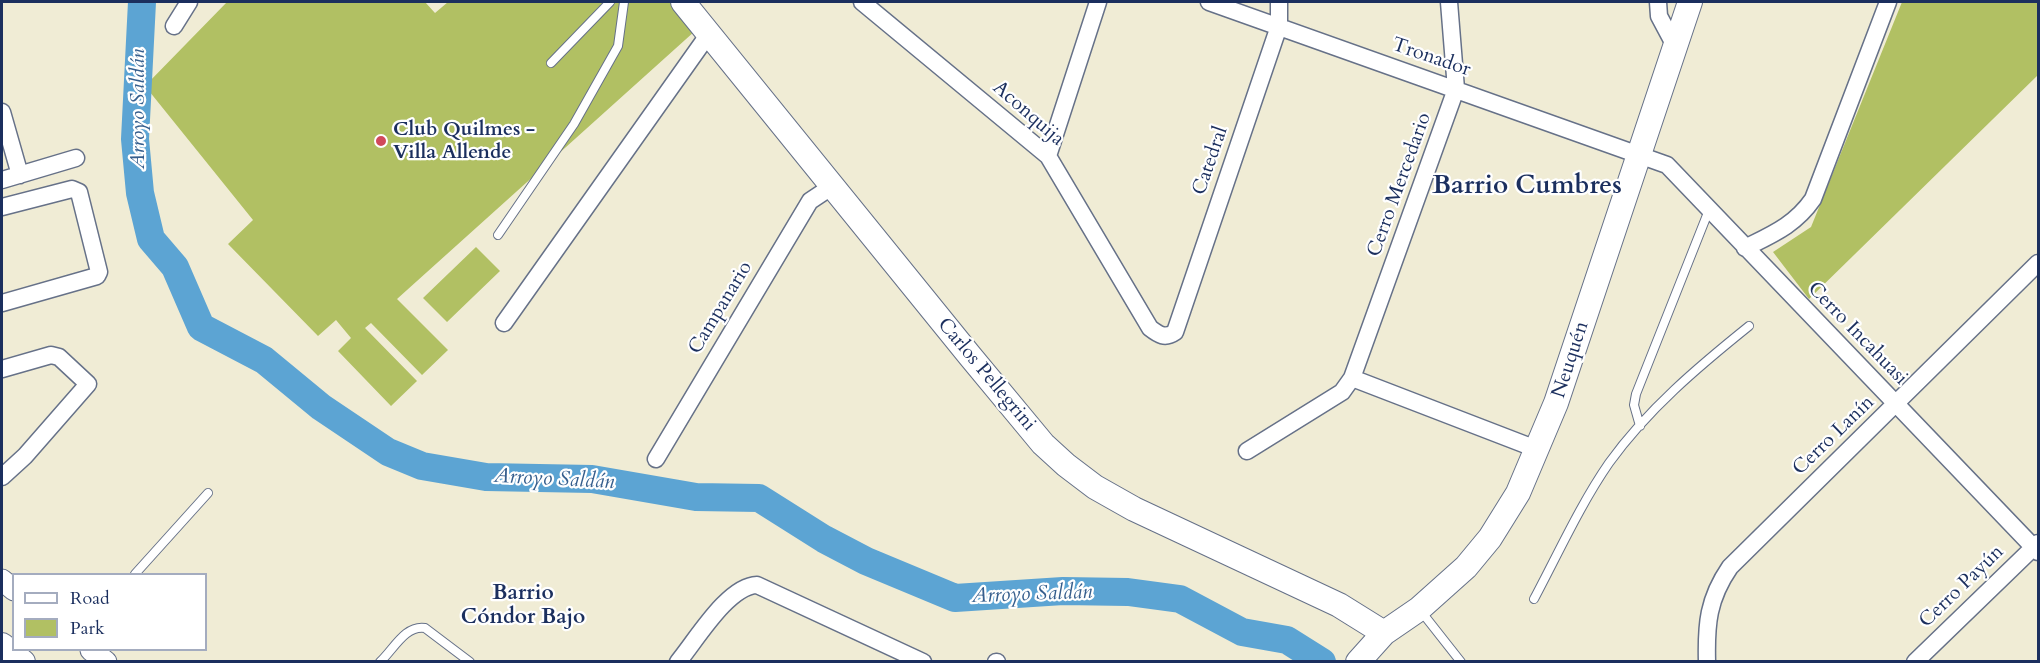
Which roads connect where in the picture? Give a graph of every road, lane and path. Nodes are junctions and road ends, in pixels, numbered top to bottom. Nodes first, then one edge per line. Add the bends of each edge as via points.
1 (189, 2) edge
2 (610, 2) edge
3 (624, 2) edge
4 (682, 2) edge
5 (862, 2) edge
6 (1098, 2) edge
7 (1209, 2) edge
8 (1279, 2) edge
9 (1449, 2) edge
10 (1658, 2) edge
11 (1690, 2) edge
12 (1888, 2) edge
13 (174, 26) dead end
14 (1279, 26) junction
15 (708, 35) junction
16 (1675, 46) junction
17 (551, 63) dead end
18 (1456, 88) junction
19 (2, 112) edge
20 (1639, 154) junction
21 (1048, 156) junction
22 (76, 158) dead end
23 (20, 175) junction
24 (2, 180) edge
25 (831, 187) junction
26 (2, 207) edge
27 (1709, 210) junction
28 (498, 235) dead end
29 (1745, 248) junction
30 (2038, 263) edge
31 (2, 303) edge
32 (504, 323) dead end
33 (1749, 326) dead end
34 (1175, 332) joint
35 (2, 369) edge
36 (1352, 378) junction
37 (1896, 405) junction
38 (1640, 426) junction
39 (1539, 450) junction
40 (1247, 451) dead end
41 (656, 459) dead end
42 (2, 477) edge
43 (208, 493) dead end
44 (2037, 548) edge
45 (136, 573) edge
46 (1534, 599) dead end
47 (1419, 609) junction
48 (1384, 633) junction
49 (93, 651) edge
50 (106, 662) edge
51 (380, 662) edge
52 (470, 662) edge
53 (678, 662) edge
54 (923, 662) edge
55 (1358, 662) edge
56 (1461, 662) edge
57 (1707, 662) edge
58 (1915, 662) edge

1 - 13 street
2 - 17 lane
3 - 28 lane via 618,46 574,124
4 - 15 main road, Carlos Pellegrini
5 - 21 street, Aconquija
6 - 21 street
7 - 14 street, Tronador
8 - 14 street, Catedral
9 - 18 street, Cerro Mercedario
10 - 16 street via 1659,16
11 - 16 main road, Neuquén
12 - 29 street via 1813,199 1785,229
14 - 18 street, Tronador
14 - 34 street, Catedral
15 - 25 main road, Carlos Pellegrini
15 - 32 street
16 - 20 main road, Neuquén
18 - 20 street, Tronador
18 - 36 street, Cerro Mercedario
19 - 23 street
20 - 27 street, Cerro Incahuasi via 1667,165
20 - 39 main road, Neuquén
21 - 34 street, Aconquija via 1150,328 1160,336
22 - 23 street
23 - 24 street
25 - 41 street, Campanario via 810,201
25 - 48 main road, Carlos Pellegrini via 1043,444 1078,476 1134,509 1339,605
26 - 31 street via 72,189 79,192 99,272 97,276
27 - 29 street, Cerro Incahuasi
27 - 38 lane via 1636,394 1634,405
29 - 37 street, Cerro Incahuasi
30 - 37 street, Cerro Lanín
33 - 38 lane via 1692,372
35 - 42 street via 51,355 59,357 88,384
36 - 39 street
36 - 40 street via 1342,392
37 - 44 street, Cerro Incahuasi
37 - 57 street, Cerro Lanín via 1730,567 1709,609
38 - 46 lane via 1595,487
39 - 47 main road, Neuquén via 1490,538 1460,574
43 - 45 lane
44 - 58 street, Cerro Payún
47 - 48 main road, Neuquén
47 - 56 lane
48 - 55 main road, Neuquén
49 - 50 street
51 - 52 lane via 410,629 417,627 425,628
53 - 54 street via 732,596 747,585 758,585

